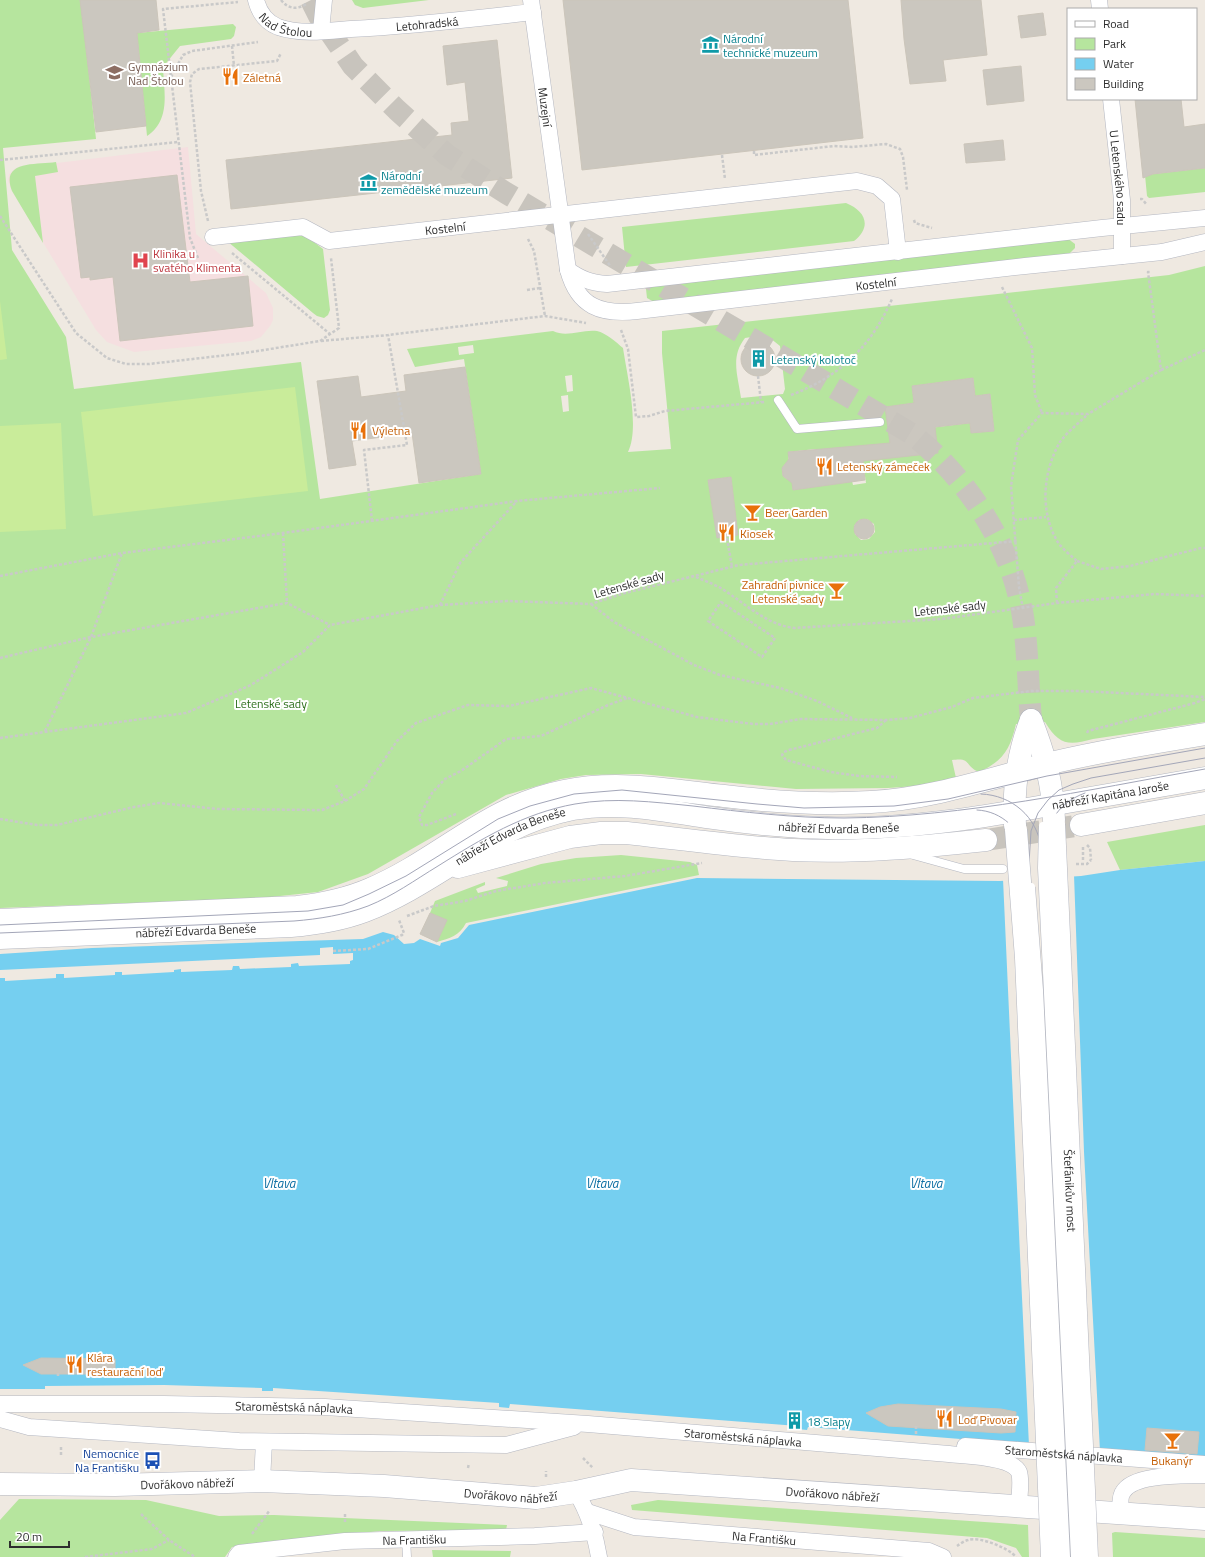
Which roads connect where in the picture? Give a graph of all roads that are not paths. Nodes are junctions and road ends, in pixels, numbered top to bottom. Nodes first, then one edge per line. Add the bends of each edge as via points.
1 (256, 0) edge
2 (324, 0) edge
3 (532, 6) edge
4 (321, 31) junction
5 (1110, 100) edge
6 (561, 215) junction
7 (1205, 218) edge
8 (1123, 226) junction
9 (213, 237) road end
10 (1205, 242) edge
11 (898, 252) junction
12 (1122, 256) junction
13 (568, 270) junction
14 (778, 400) road end
15 (880, 422) dead end
16 (1205, 734) edge
17 (1047, 764) junction
18 (1016, 772) junction
19 (1205, 778) edge
20 (1205, 803) edge
21 (1034, 819) junction
22 (1081, 825) tunnel mouth
23 (986, 840) tunnel mouth
24 (897, 850) junction
25 (1003, 869) dead end
26 (439, 872) junction
27 (1031, 879) dead end
28 (0, 920) edge
29 (0, 938) edge
30 (0, 1404) edge
31 (0, 1419) edge
32 (588, 1424) junction
33 (264, 1442) junction
34 (898, 1450) junction
35 (1205, 1464) edge
36 (1205, 1475) edge
37 (262, 1481) junction
38 (0, 1484) edge
39 (611, 1484) junction
40 (576, 1492) junction
41 (1019, 1506) junction
42 (588, 1512) junction
43 (1120, 1513) junction
44 (1205, 1519) edge
45 (595, 1532) junction
46 (406, 1538) junction
47 (942, 1556) edge
48 (236, 1557) edge
49 (407, 1557) edge
50 (599, 1557) edge
51 (1052, 1557) edge
52 (1066, 1557) edge
53 (1075, 1557) edge
54 (1087, 1557) edge

1 - 4 street, Nad Štolou via 258,8 267,20 279,27
2 - 4 street, Nad Štolou
3 - 4 street, Letohradská via 400,26
3 - 6 street, Muzejní
5 - 8 street, U Letenského sadu
6 - 9 street, Kostelní via 329,241 303,227
6 - 11 street, Kostelní via 857,181 877,186 892,199
6 - 13 street, Kostelní
7 - 8 street
8 - 11 street
8 - 12 street, U Letenského sadu
10 - 12 street, Kostelní via 1162,252
11 - 13 street via 607,284 590,282
12 - 13 street, Kostelní via 618,313 598,309 589,304 575,289
14 - 15 lane via 797,429
16 - 17 main road via 1087,754
17 - 18 main road
17 - 18 main road via 1031,720 1021,746
17 - 21 main road
18 - 21 main road via 1014,794
18 - 28 main road, nábřeží Edvarda Beneše via 903,799 874,802 764,801 627,786 568,790 545,795 498,814 392,878 339,900 297,907
19 - 21 main road, nábřeží Kapitána Jaroše
20 - 22 main road
21 - 26 main road, nábřeží Edvarda Beneše via 830,828 752,823 604,805 574,809 511,829
21 - 51 main road, bridge via 1026,958
21 - 53 lane, bridge via 1043,876
21 - 54 main road, Štefánikův most, bridge
23 - 24 main road
24 - 25 lane via 964,869
24 - 26 main road via 792,850 601,833 570,837
26 - 29 main road, nábřeží Edvarda Beneše via 404,893 366,911 313,924
27 - 52 lane, bridge via 1039,990
30 - 32 street, Staroměstská náplavka via 274,1405
31 - 33 street, Staroměstská náplavka via 29,1428
32 - 33 street, Staroměstská náplavka via 506,1444
32 - 34 street, Staroměstská náplavka
33 - 37 street
34 - 35 street, Staroměstská náplavka via 954,1445
34 - 41 street, Staroměstská náplavka via 1003,1460 1019,1473
36 - 43 street via 1146,1478 1131,1484 1121,1495
37 - 38 main road, Dvořákovo nábřeží via 115,1485
37 - 40 main road, Dvořákovo nábřeží via 384,1486 536,1498
39 - 40 main road, Dvořákovo nábřeží
39 - 41 main road, Dvořákovo nábřeží via 631,1480 666,1481
39 - 42 street
40 - 42 street
41 - 43 main road, Dvořákovo nábřeží
42 - 45 street
42 - 47 street, Na Františku via 634,1528 929,1551
43 - 44 main road, Dvořákovo nábřeží
45 - 46 street, Na Františku via 535,1536
45 - 50 street
46 - 48 street, Na Františku via 247,1552 239,1553
46 - 49 lane

